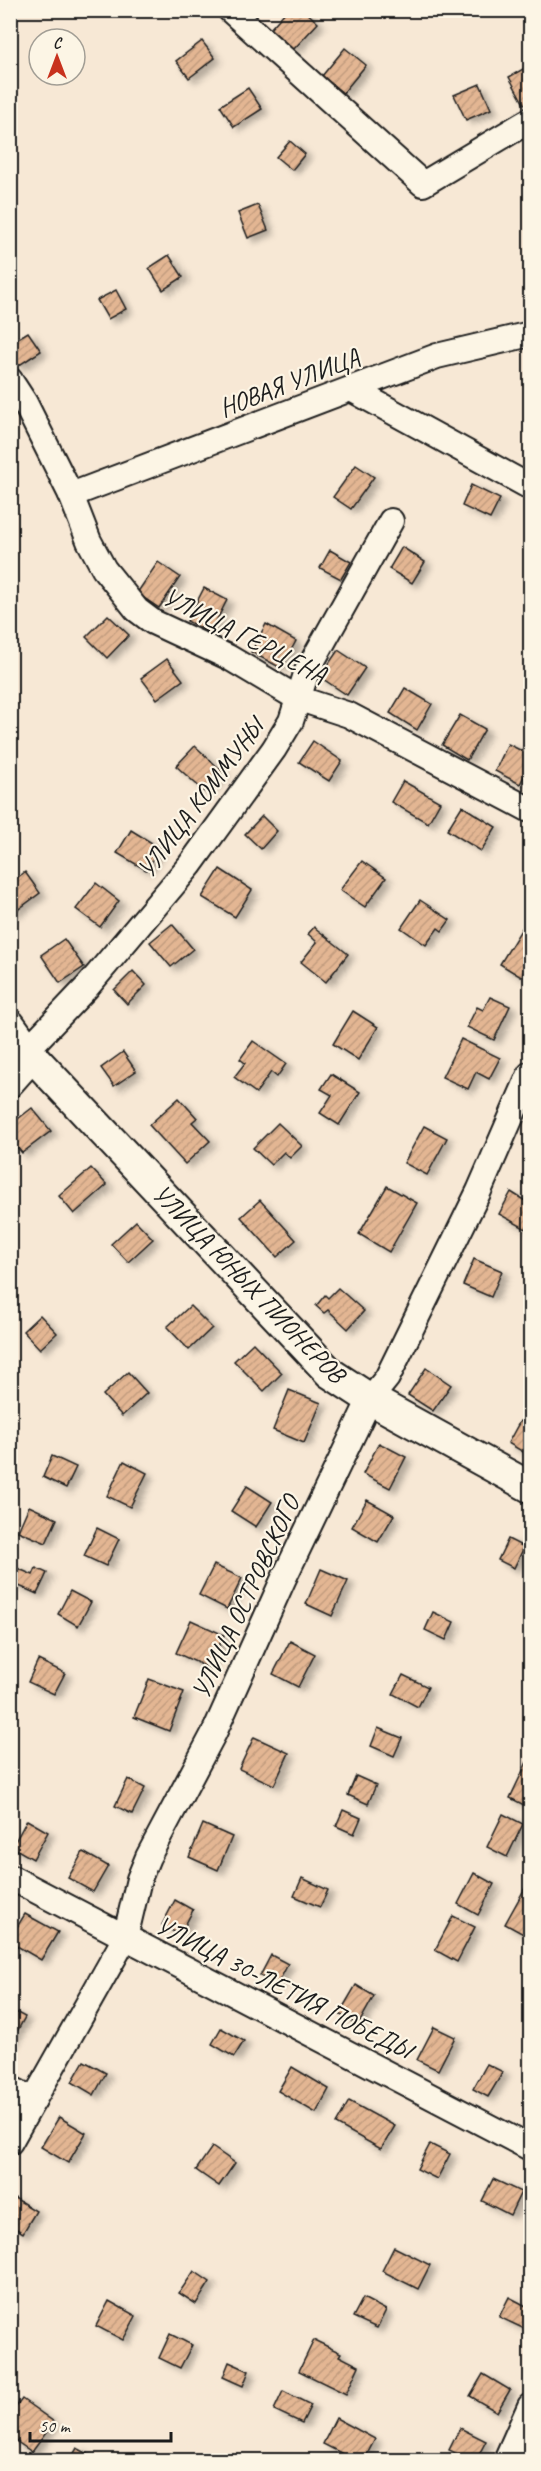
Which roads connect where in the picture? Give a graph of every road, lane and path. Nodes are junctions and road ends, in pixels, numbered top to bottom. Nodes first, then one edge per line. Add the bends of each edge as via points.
1 (230, 10) edge
2 (531, 120) edge
3 (531, 334) edge
4 (10, 380) edge
5 (351, 389) junction
6 (531, 487) edge
7 (71, 495) junction
8 (391, 521) dead end
9 (297, 698) junction
10 (531, 810) edge
11 (24, 1044) edge
12 (531, 1074) edge
13 (10, 1086) edge
14 (370, 1399) junction
15 (531, 1487) edge
16 (10, 1877) edge
17 (126, 1938) junction
18 (10, 2088) edge
19 (34, 2100) junction
20 (10, 2142) edge
21 (531, 2148) edge
22 (531, 2406) edge
23 (506, 2460) edge

1 - 2 street via 423,184
3 - 5 street, НОВАЯ УЛИЦА via 437,356
4 - 7 street, УЛИЦА ГЕРЦЕНА
5 - 6 street
5 - 7 street, НОВАЯ УЛИЦА
7 - 9 street, УЛИЦА ГЕРЦЕНА via 104,569 137,610 161,627 259,674
8 - 9 street, УЛИЦА КОММУНЫ via 307,671
9 - 10 street, УЛИЦА ГЕРЦЕНА via 368,724
9 - 11 street, УЛИЦА КОММУНЫ via 286,732 190,865 87,987
11 - 13 street, УЛИЦА КОММУНЫ
11 - 14 main road, УЛИЦА ЮНЫХ ПИОНЕРОВ via 330,1373
12 - 14 street, УЛИЦА ОСТРОВСКОГО via 479,1191 387,1378
14 - 15 main road, УЛИЦА ЮНЫХ ПИОНЕРОВ
14 - 17 street, УЛИЦА ОСТРОВСКОГО via 214,1733 148,1857
16 - 17 street, УЛИЦА 30-ЛЕТИЯ ПОБЕДЫ
17 - 19 street, УЛИЦА ОСТРОВСКОГО
17 - 21 street, УЛИЦА 30-ЛЕТИЯ ПОБЕДЫ
18 - 19 street
19 - 20 street, УЛИЦА ОСТРОВСКОГО
22 - 23 street

